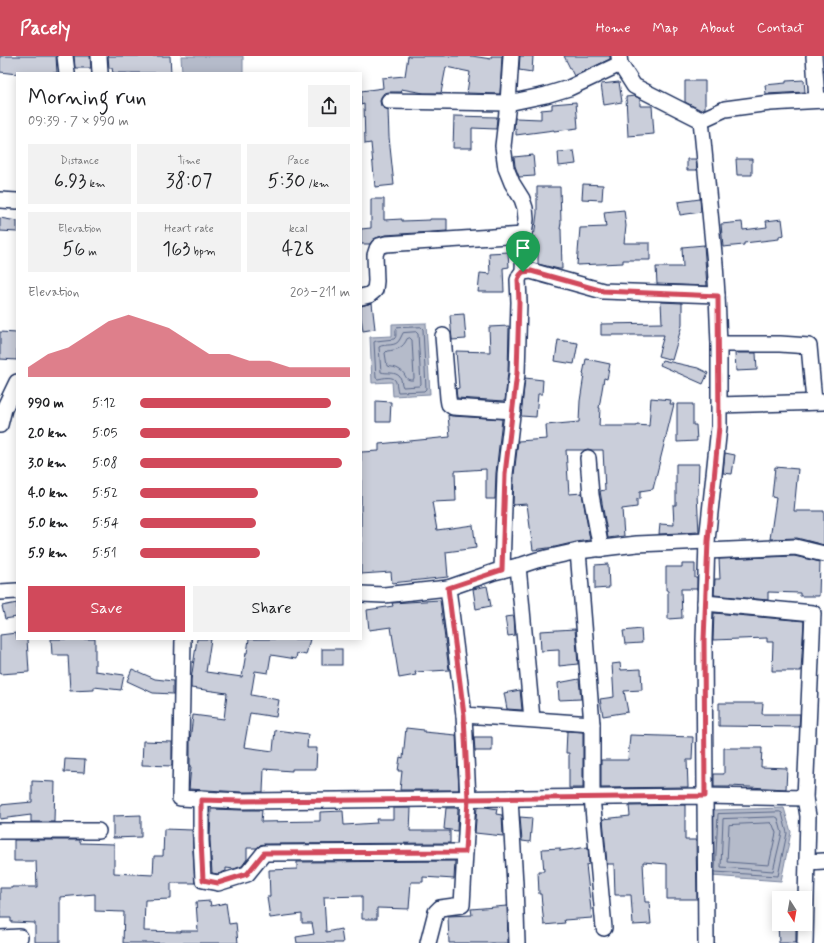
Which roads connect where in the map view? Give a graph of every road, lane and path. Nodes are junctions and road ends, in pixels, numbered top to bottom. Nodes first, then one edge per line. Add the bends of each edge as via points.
1 (65, 56) edge
2 (100, 56) edge
3 (511, 56) edge
4 (814, 56) edge
5 (619, 60) edge
6 (67, 72) edge
7 (100, 72) edge
8 (821, 100) edge
9 (389, 101) dead end
10 (508, 103) junction
11 (701, 120) junction
12 (0, 200) edge
13 (16, 201) edge
14 (524, 235) junction
15 (523, 272) junction
16 (718, 296) junction
17 (362, 297) edge
18 (443, 336) dead end
19 (718, 344) junction
20 (16, 386) edge
21 (819, 401) edge
22 (718, 405) junction
23 (11, 409) edge
24 (512, 411) junction
25 (0, 425) edge
26 (588, 458) dead end
27 (707, 546) junction
28 (601, 549) junction
29 (578, 551) junction
30 (824, 554) edge
31 (518, 566) junction
32 (502, 570) junction
33 (448, 588) junction
34 (16, 591) edge
35 (0, 592) edge
36 (362, 594) edge
37 (705, 603) junction
38 (183, 640) edge
39 (464, 715) junction
40 (532, 719) junction
41 (592, 724) junction
42 (705, 796) junction
43 (592, 797) junction
44 (510, 798) junction
45 (805, 798) junction
46 (468, 799) junction
47 (201, 800) junction
48 (0, 831) edge
49 (98, 831) dead end
50 (465, 852) junction
51 (824, 861) edge
52 (808, 862) junction
53 (604, 928) dead end
54 (20, 937) dead end
55 (0, 938) edge
56 (428, 943) edge
57 (517, 943) edge
58 (706, 943) edge
59 (805, 943) edge

1 - 6 street
2 - 7 street
3 - 10 street
4 - 8 street
5 - 10 street via 569,88
5 - 11 street via 634,86
8 - 11 street via 770,103 725,110
9 - 10 street
10 - 14 street via 503,146 506,168 525,208
11 - 16 street
12 - 13 street
14 - 15 street
14 - 17 street via 379,246 375,255 375,290
15 - 16 street via 531,271 603,291
15 - 24 street via 518,280 517,373
16 - 19 street
18 - 24 street via 449,404 453,407
19 - 21 street via 809,346
19 - 22 street
20 - 23 street
21 - 22 street
22 - 27 street via 719,427
23 - 25 street
24 - 32 street via 505,474
26 - 28 street via 591,495
27 - 28 street via 637,544
27 - 30 street via 795,547
27 - 37 street
28 - 29 street
29 - 31 street
29 - 41 street
31 - 32 street
31 - 40 street
32 - 33 street
33 - 36 street via 384,595
33 - 39 street
34 - 35 street
37 - 42 street
37 - 45 street via 813,613
38 - 47 street via 180,798
39 - 40 street
39 - 46 street
40 - 41 street
41 - 43 street
42 - 43 street
42 - 45 street
42 - 58 street
43 - 44 street
43 - 53 street
44 - 46 street
44 - 57 street
45 - 52 street via 808,816
46 - 47 street
46 - 50 street
47 - 50 street via 203,880 218,883 247,874 264,853
48 - 49 street
50 - 56 street via 462,905 440,908 436,912
51 - 52 street
52 - 59 street
54 - 55 street

